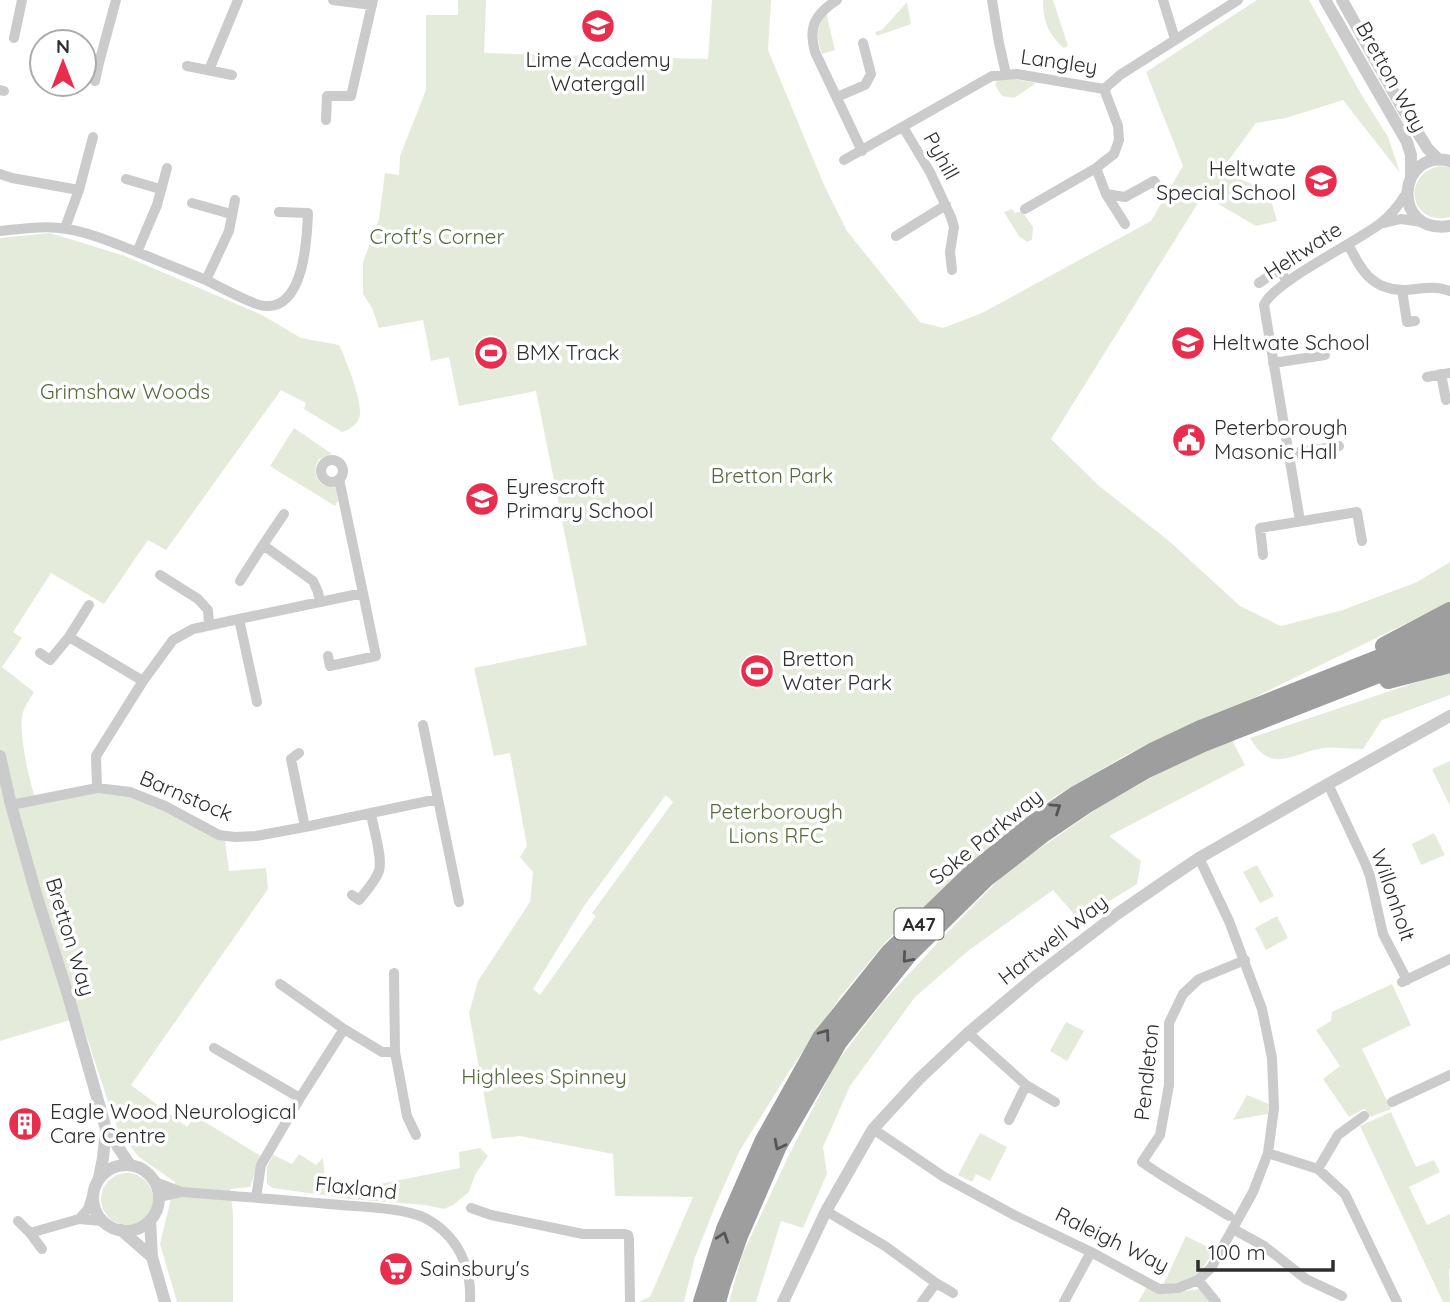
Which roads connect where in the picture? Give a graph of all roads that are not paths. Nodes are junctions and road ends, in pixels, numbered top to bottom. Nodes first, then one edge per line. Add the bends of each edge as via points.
1 (22, 0) edge
2 (116, 0) edge
3 (238, 0) edge
4 (333, 0) edge
5 (837, 0) edge
6 (992, 0) edge
7 (1163, 0) edge
8 (1238, 0) edge
9 (1325, 0) edge
10 (1342, 0) edge
11 (373, 2) edge
12 (15, 38) dead end
13 (1175, 39) junction
14 (863, 43) dead end
15 (98, 48) edge
16 (187, 66) dead end
17 (209, 70) junction
18 (1006, 74) junction
19 (233, 75) dead end
20 (1104, 89) junction
21 (837, 97) junction
22 (326, 120) dead end
23 (903, 127) junction
24 (93, 137) dead end
25 (862, 150) junction
26 (844, 160) dead end
27 (1444, 160) edge
28 (167, 168) dead end
29 (1096, 168) junction
30 (0, 174) edge
31 (1411, 176) junction
32 (126, 179) dead end
33 (1159, 188) dead end
34 (160, 189) junction
35 (79, 190) junction
36 (1106, 194) junction
37 (1406, 194) junction
38 (235, 200) dead end
39 (192, 203) dead end
40 (946, 205) junction
41 (1025, 209) dead end
42 (279, 212) dead end
43 (231, 214) junction
44 (1422, 222) junction
45 (1381, 223) junction
46 (1125, 224) dead end
47 (65, 228) junction
48 (1446, 229) edge
49 (0, 231) edge
50 (896, 236) dead end
51 (1348, 244) junction
52 (137, 252) junction
53 (952, 270) dead end
54 (206, 281) junction
55 (1287, 282) junction
56 (1259, 284) dead end
57 (1402, 290) junction
58 (1450, 291) edge
59 (1415, 321) dead end
60 (1325, 355) dead end
61 (1273, 363) junction
62 (1446, 374) edge
63 (1427, 377) dead end
64 (1446, 400) dead end
65 (1339, 446) dead end
66 (1289, 454) junction
67 (339, 479) dead end
68 (284, 514) dead end
69 (1300, 521) junction
70 (1363, 541) dead end
71 (263, 545) junction
72 (1263, 555) dead end
73 (160, 575) dead end
74 (240, 581) dead end
75 (363, 593) junction
76 (320, 602) junction
77 (89, 605) dead end
78 (1450, 611) edge
79 (239, 619) junction
80 (209, 624) junction
81 (1450, 630) edge
82 (69, 637) junction
83 (1450, 646) edge
84 (328, 656) dead end
85 (45, 660) dead end
86 (1450, 664) edge
87 (143, 681) junction
88 (1291, 694) junction
89 (1311, 701) junction
90 (257, 702) dead end
91 (1450, 716) edge
92 (428, 731) dead end
93 (299, 753) dead end
94 (0, 756) edge
95 (1328, 783) junction
96 (97, 788) junction
97 (438, 799) junction
98 (11, 805) junction
99 (371, 813) junction
100 (305, 827) junction
101 (1199, 858) junction
102 (461, 894) dead end
103 (352, 895) dead end
104 (1450, 959) edge
105 (1245, 960) junction
106 (394, 972) dead end
107 (281, 984) dead end
108 (344, 1029) junction
109 (968, 1033) junction
110 (214, 1048) dead end
111 (395, 1052) junction
112 (1450, 1074) edge
113 (1026, 1085) junction
114 (300, 1098) junction
115 (1055, 1102) dead end
116 (1392, 1102) dead end
117 (1364, 1116) dead end
118 (1009, 1120) dead end
119 (106, 1129) junction
120 (873, 1129) junction
121 (416, 1135) dead end
122 (1268, 1153) junction
123 (130, 1164) junction
124 (1318, 1169) junction
125 (99, 1178) junction
126 (155, 1182) junction
127 (181, 1192) junction
128 (93, 1193) junction
129 (159, 1197) junction
130 (256, 1198) junction
131 (471, 1208) dead end
132 (826, 1211) junction
133 (1229, 1216) dead end
134 (79, 1219) junction
135 (150, 1220) junction
136 (102, 1221) junction
137 (18, 1222) dead end
138 (1233, 1229) junction
139 (121, 1230) junction
140 (30, 1233) junction
141 (42, 1249) dead end
142 (1091, 1252) junction
143 (152, 1257) junction
144 (1198, 1280) junction
145 (936, 1283) junction
146 (953, 1293) dead end
147 (642, 1296) dead end
148 (1342, 1296) dead end
149 (630, 1299) edge
150 (165, 1302) edge
151 (470, 1302) edge
152 (702, 1302) edge
153 (717, 1302) edge
154 (783, 1302) edge
155 (922, 1302) edge
156 (1064, 1302) edge
157 (1216, 1302) edge
158 (1397, 1302) edge

1 - 12 street via 13,23
2 - 15 street
3 - 17 street
4 - 11 street
5 - 21 street via 815,20 811,37
6 - 18 street, Langley
7 - 13 street
8 - 13 street, Langley
9 - 31 street, Bretton Way via 1407,142
10 - 27 street, Bretton Way via 1428,149
11 - 22 street via 351,96 327,96
13 - 20 street, Langley
14 - 21 street via 871,74 865,85
16 - 17 street
17 - 19 street
18 - 20 street, Langley
18 - 23 street, Langley via 992,76
20 - 29 street via 1119,140 1114,154
21 - 25 street
23 - 25 street, Langley
23 - 40 street, Pyhill
24 - 35 street
25 - 26 street, Langley
27 - 31 street via 1426,163
28 - 34 street
29 - 36 street
29 - 41 street
30 - 35 street
31 - 37 street
32 - 34 street
33 - 36 street via 1154,181 1125,197
34 - 52 street
35 - 47 street
36 - 46 street
37 - 44 street
37 - 45 street, Heltwate
38 - 43 street
39 - 43 street
40 - 50 street, Pyhill
40 - 53 street, Pyhill via 954,227
42 - 54 street via 309,213 307,247 292,295 279,305 263,306
43 - 54 street via 229,231
44 - 45 street, Heltwate via 1401,219
44 - 48 street
45 - 51 street, Heltwate
47 - 49 street
47 - 52 street
51 - 55 street, Heltwate
51 - 57 street via 1367,278
52 - 54 street
55 - 56 street via 1280,269
55 - 61 street, Heltwate via 1264,305
57 - 58 street via 1437,286
57 - 59 street via 1407,322
60 - 61 street
61 - 66 street
62 - 63 street
62 - 64 street
65 - 66 street
66 - 69 street
67 - 75 street
68 - 71 street
69 - 70 street via 1357,512
69 - 72 street via 1260,528
71 - 74 street
71 - 76 street via 313,581
73 - 80 street via 175,580 198,599 208,610
75 - 76 street
75 - 84 street via 376,656 330,666
76 - 79 street
77 - 82 street
78 - 88 highway, A47
79 - 80 street
79 - 90 street via 249,689
80 - 87 street via 173,640
81 - 88 highway, Soke Parkway / A47
82 - 85 street
82 - 87 street
83 - 89 highway, Soke Parkway / A47
86 - 89 highway, A47
87 - 96 street via 96,756
152 -> 88 highway, Soke Parkway / A47 via 725,1229 763,1142 821,1038 890,952 973,872 1077,794 1152,752
89 -> 153 highway, Soke Parkway / A47 via 1203,743 1087,804 985,879 908,955 839,1041 778,1146 739,1236
91 - 95 street, Hartwell Way
92 - 97 street
93 - 100 street via 291,759
94 - 98 street, Bretton Way
95 - 101 street, Hartwell Way
95 - 104 street, Willonholt via 1370,876 1383,934 1404,981
96 - 98 street, Barnstock
96 - 100 street, Barnstock via 130,792 219,835 256,836
97 - 99 street, Barnstock
97 - 102 street
98 - 119 street, Bretton Way
99 - 100 street, Barnstock
99 - 103 street via 379,871 359,900
101 - 105 street
101 - 109 street, Hartwell Way via 1036,976
105 - 122 street via 1272,1058 1274,1108
105 - 133 street, Pendleton via 1199,979 1183,994 1170,1023 1168,1085 1160,1135 1142,1162
106 - 111 street
107 - 108 street
108 - 111 street via 382,1052
108 - 114 street
109 - 113 street
109 - 120 street, Hartwell Way
110 - 114 street
111 - 121 street via 407,1116
112 - 116 street
113 - 115 street
113 - 118 street
114 - 130 street via 261,1165
117 - 124 street via 1338,1135
119 - 123 street, Bretton Way
119 - 125 street, Bretton Way
120 - 132 street, Hartwell Way
120 - 142 street, Raleigh Way via 944,1178
122 - 124 street
122 - 138 street
123 - 125 street via 113,1167
123 - 126 street via 145,1170
124 - 158 street via 1345,1194
125 - 128 street
126 - 127 street, Flaxland
126 - 129 street
127 - 129 street, Flaxland
127 - 130 street, Flaxland
128 - 134 street
128 - 136 street
129 - 135 street
130 - 151 street, Flaxland via 388,1209 423,1217 454,1241 471,1284
131 - 149 street via 583,1234 628,1235
132 - 145 street
132 - 154 street, Hartwell Way
134 - 136 street
134 - 140 street
135 - 139 street via 135,1230
135 - 143 street
136 - 139 street
137 - 140 street
138 - 144 street via 1211,1268
138 - 148 street via 1306,1279
139 - 143 street
140 - 141 street
142 - 144 street, Raleigh Way via 1159,1289 1178,1289
142 - 156 street
143 - 150 street
144 - 157 street
145 - 146 street
145 - 155 street
147 - 149 street

